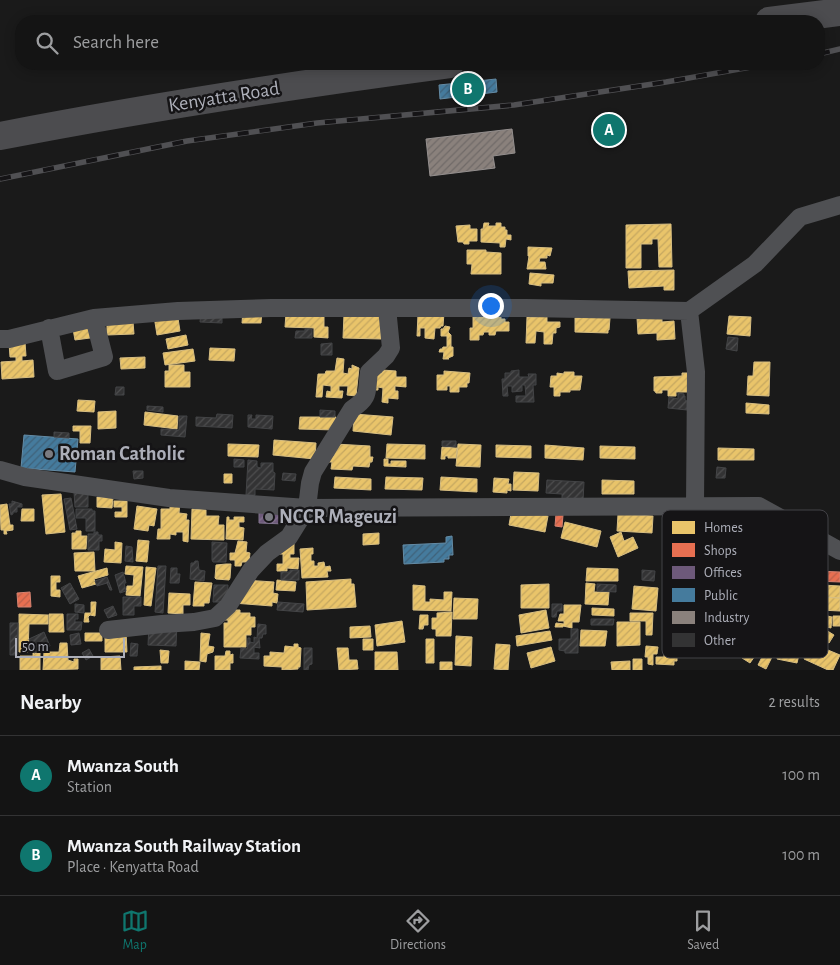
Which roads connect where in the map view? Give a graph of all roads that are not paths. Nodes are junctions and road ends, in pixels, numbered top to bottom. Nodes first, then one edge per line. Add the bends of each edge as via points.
1 (840, 12) edge
2 (816, 15) edge
3 (408, 70) edge
4 (0, 136) edge
5 (840, 206) edge
6 (387, 308) junction
7 (689, 311) junction
8 (94, 318) junction
9 (49, 328) junction
10 (0, 339) edge
11 (0, 470) edge
12 (695, 505) junction
13 (307, 508) junction
14 (766, 510) edge
15 (828, 544) edge
16 (840, 551) edge
17 (108, 630) dead end

1 - 2 highway
3 - 4 highway, Kenyatta Road via 206,99
5 - 7 street via 800,216 755,264
6 - 7 street
6 - 8 street via 271,308
6 - 13 street via 391,348 369,372 368,393 352,409 314,472
7 - 12 street via 696,372
8 - 9 street
8 - 9 street via 104,357 57,371
9 - 10 street
11 - 13 street via 25,477 169,498
12 - 13 street
12 - 14 street via 759,506
13 - 17 street via 289,536 251,570 228,606 215,618
15 - 16 street

